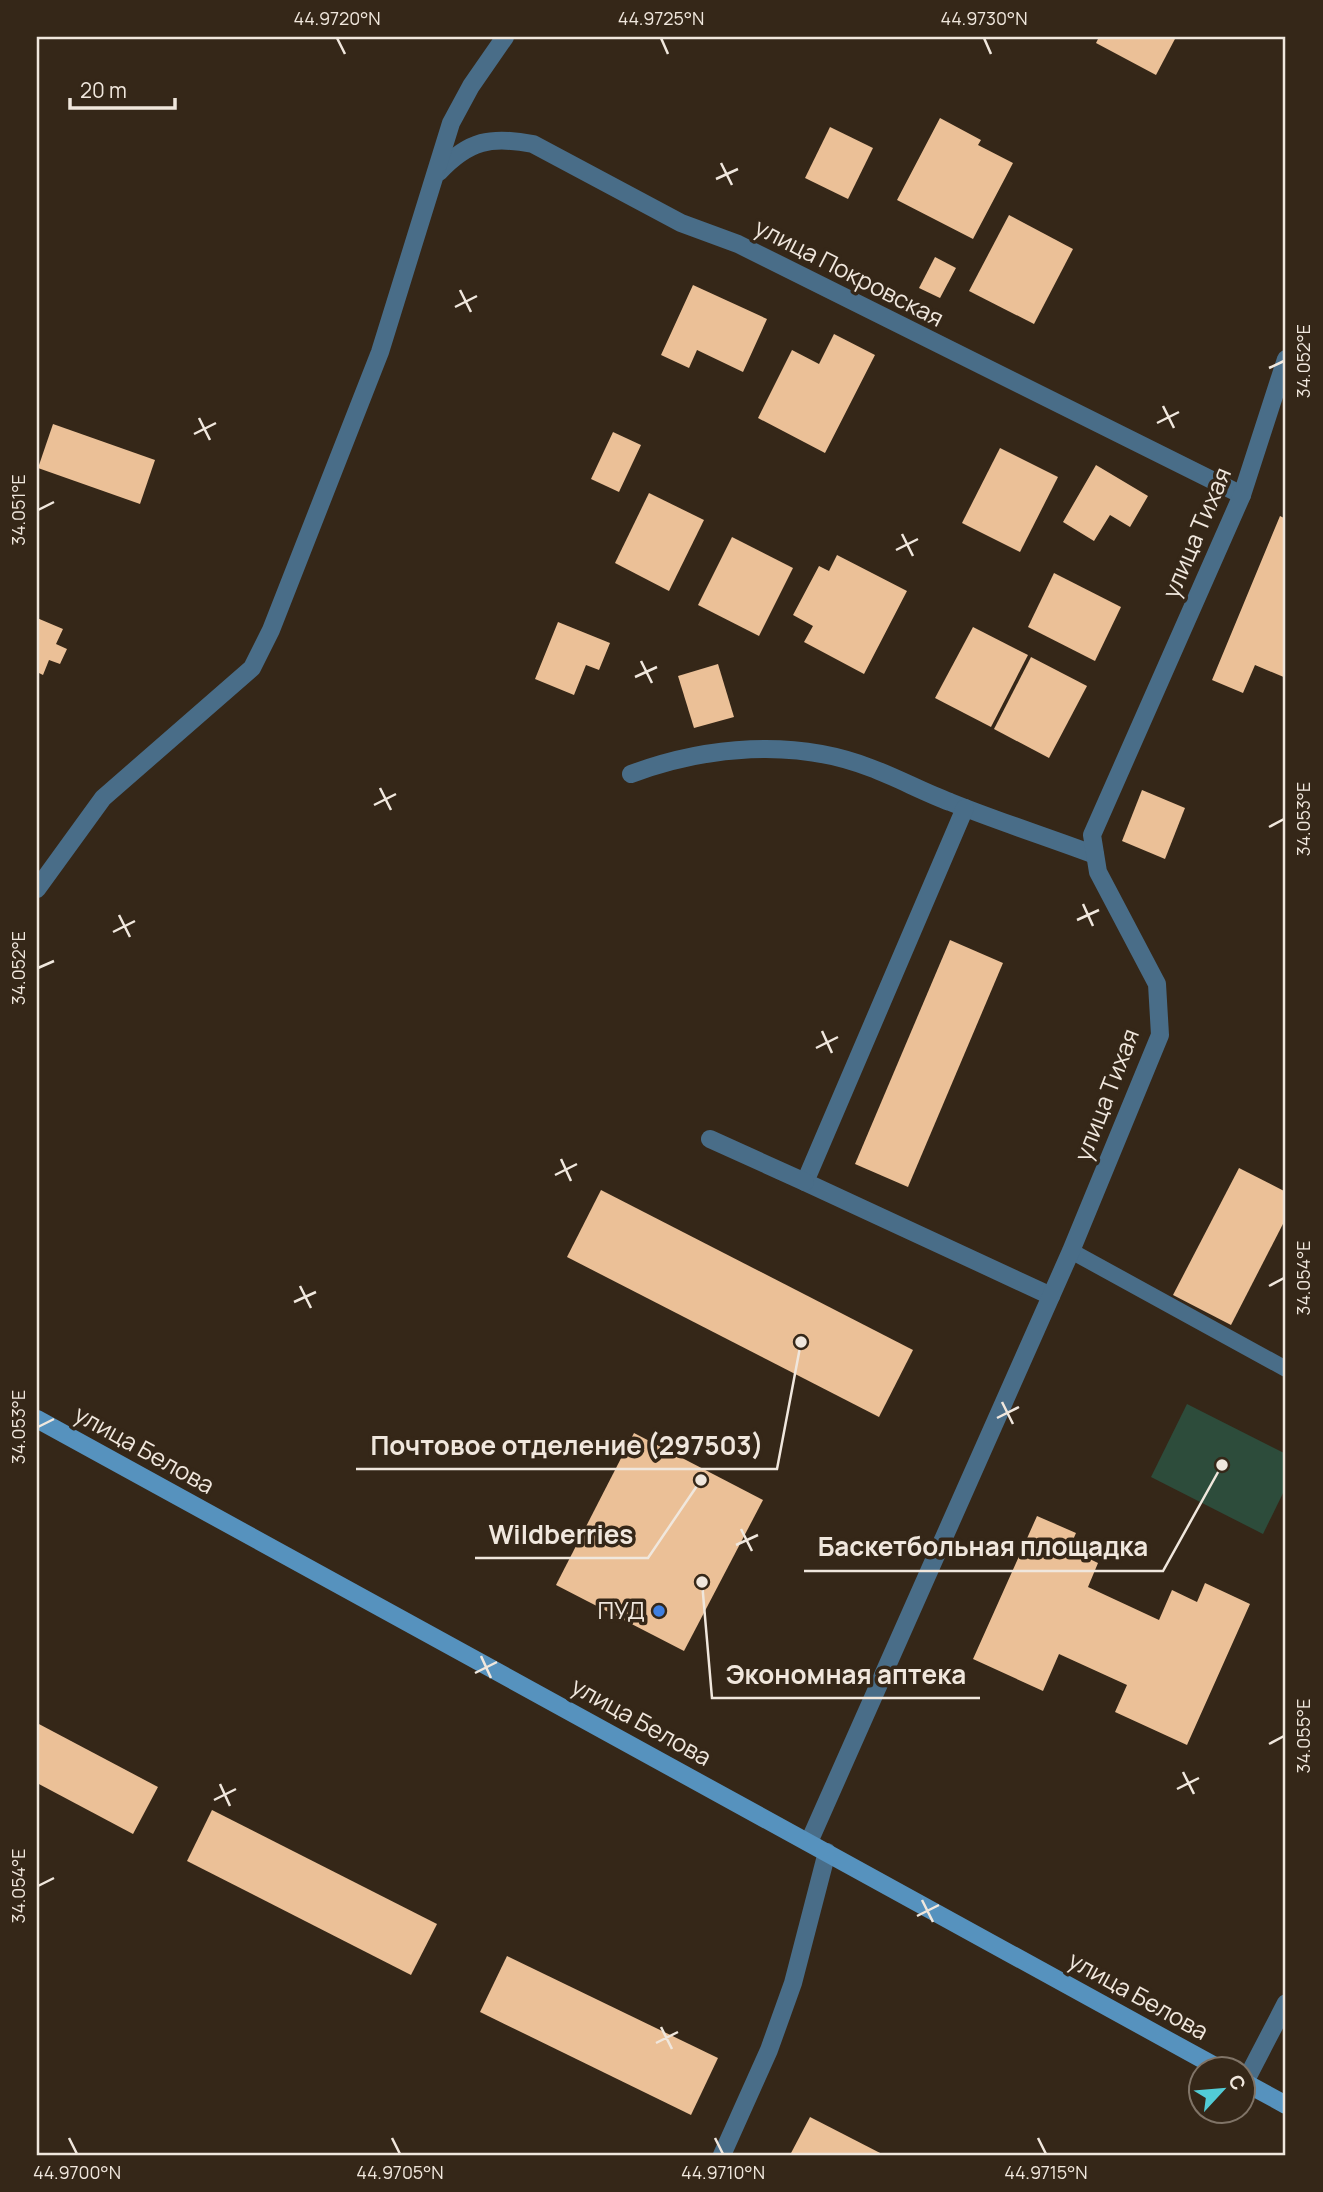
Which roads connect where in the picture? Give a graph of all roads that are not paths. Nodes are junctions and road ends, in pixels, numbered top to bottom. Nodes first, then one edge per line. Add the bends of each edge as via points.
1 (505, 37) edge
2 (436, 175) junction
3 (1286, 359) edge
4 (1242, 495) junction
5 (631, 774) dead end
6 (965, 808) junction
7 (1095, 855) junction
8 (37, 889) edge
9 (710, 1139) dead end
10 (805, 1182) junction
11 (1071, 1251) junction
12 (1051, 1296) junction
13 (1286, 1369) edge
14 (37, 1419) edge
15 (809, 1842) junction
16 (827, 1852) junction
17 (1286, 2003) edge
18 (1197, 2056) edge
19 (1256, 2059) edge
20 (1256, 2088) edge
21 (1286, 2105) edge
22 (722, 2155) edge

1 - 2 street via 451,123
2 - 4 street, улица Покровская via 468,146 511,140 533,145 681,223 737,244
2 - 8 street via 380,352 253,668 103,798
3 - 4 street, улица Тихая
4 - 7 street, улица Тихая via 1092,835
5 - 6 street via 667,761 747,749 809,751 869,767
6 - 7 street
6 - 10 street
7 - 11 street, улица Тихая via 1098,873 1157,984 1160,1035
9 - 10 street
10 - 12 street
11 - 12 street, улица Тихая
11 - 13 lane
12 - 15 street, улица Тихая
14 - 15 main road, улица Белова
15 - 16 main road, улица Белова
16 - 18 main road, улица Белова
16 - 22 street via 793,1983
17 - 19 street
20 - 21 main road

